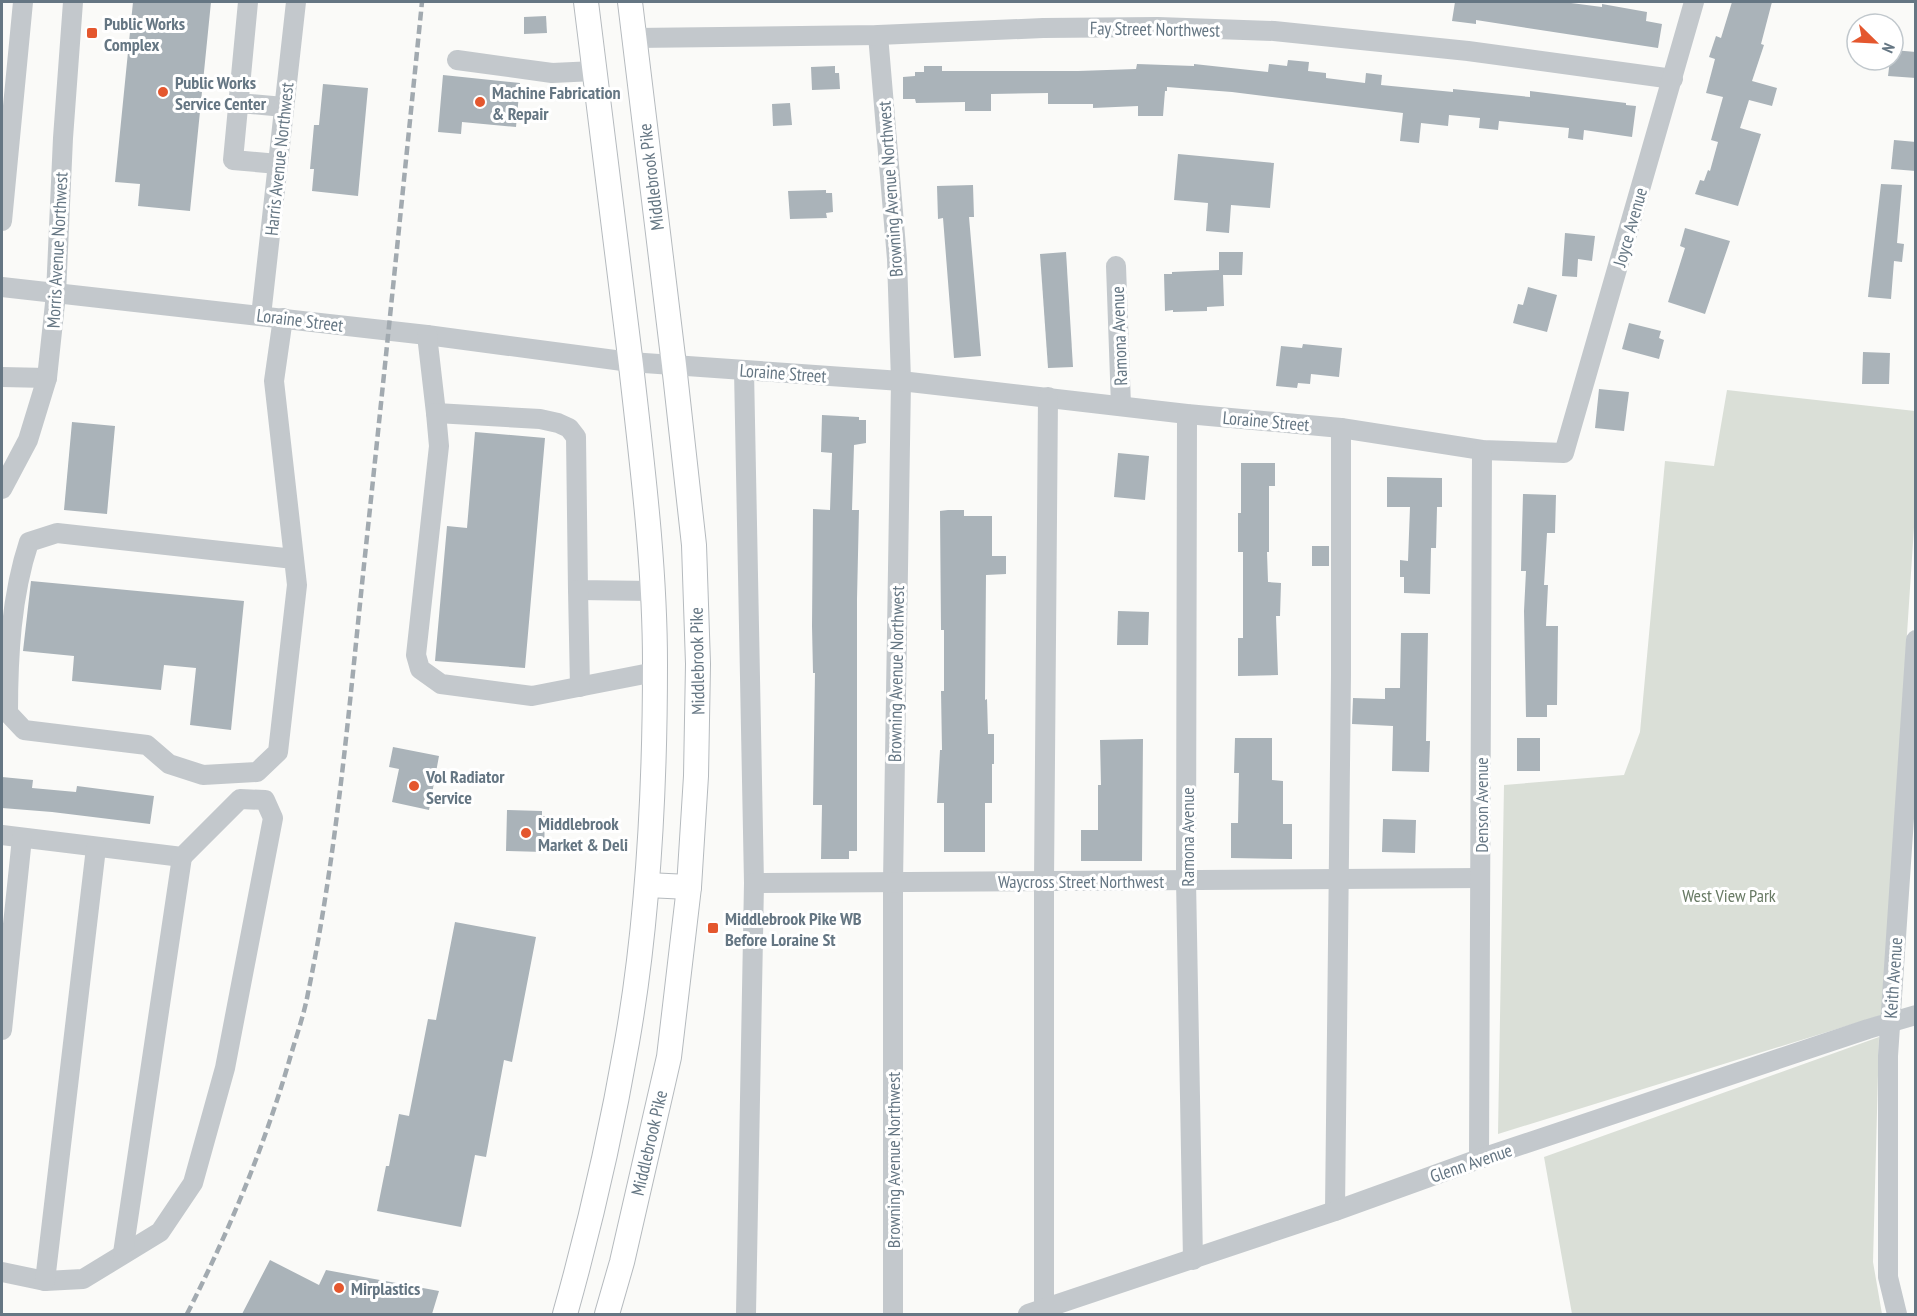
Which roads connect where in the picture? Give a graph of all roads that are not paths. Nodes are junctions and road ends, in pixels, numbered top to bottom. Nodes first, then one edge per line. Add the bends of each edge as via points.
1 (23, 2) edge
2 (73, 2) edge
3 (248, 2) edge
4 (296, 2) edge
5 (586, 2) edge
6 (630, 2) edge
7 (1694, 2) edge
8 (878, 35) junction
9 (634, 38) junction
10 (457, 60) dead end
11 (595, 71) junction
12 (1673, 79) junction
13 (239, 103) junction
14 (284, 107) junction
15 (278, 164) junction
16 (2, 221) edge
17 (1116, 266) dead end
18 (2, 287) edge
19 (56, 294) junction
20 (261, 316) junction
21 (283, 318) junction
22 (427, 334) junction
23 (630, 362) junction
24 (674, 365) junction
25 (744, 370) junction
26 (2, 377) edge
27 (47, 378) junction
28 (901, 381) junction
29 (1048, 397) junction
30 (1121, 406) junction
31 (436, 413) junction
32 (1187, 414) junction
33 (1341, 428) junction
34 (1482, 450) junction
35 (1564, 453) joint
36 (2, 489) edge
37 (294, 559) junction
38 (578, 590) junction
39 (652, 591) junction
40 (1916, 640) edge
41 (655, 672) junction
42 (580, 687) junction
43 (2, 835) edge
44 (22, 838) junction
45 (96, 848) junction
46 (182, 857) junction
47 (1338, 878) junction
48 (1480, 878) junction
49 (1186, 880) junction
50 (1044, 881) junction
51 (893, 882) junction
52 (754, 883) junction
53 (647, 885) junction
54 (689, 887) junction
55 (1916, 1015) edge
56 (1891, 1021) junction
57 (2, 1030) edge
58 (1479, 1159) junction
59 (1335, 1211) junction
60 (123, 1253) junction
61 (1193, 1260) junction
62 (2, 1272) edge
63 (45, 1281) junction
64 (1036, 1312) edge
65 (565, 1314) edge
66 (607, 1314) edge
67 (746, 1314) edge
68 (893, 1314) edge
69 (1897, 1314) edge

1 - 16 street
2 - 19 street, Morris Avenue Northwest
3 - 13 street
4 - 14 street, Harris Avenue Northwest
5 - 11 main road
6 - 9 main road, Middlebrook Pike
7 - 12 street, Joyce Avenue
8 - 9 street, Fay Street Northwest
8 - 12 street, Fay Street Northwest via 1043,28 1274,31 1468,51
8 - 28 street, Browning Avenue Northwest via 897,259
9 - 24 main road, Middlebrook Pike
10 - 11 street via 552,73
11 - 23 main road
12 - 35 street, Joyce Avenue
13 - 14 street
13 - 15 street via 233,160
14 - 15 street, Harris Avenue Northwest
15 - 20 street, Harris Avenue Northwest
17 - 30 street, Ramona Avenue
18 - 19 street, Loraine Street
19 - 20 street, Loraine Street
19 - 27 street, Morris Avenue Northwest
20 - 21 street, Loraine Street
21 - 22 street, Loraine Street
21 - 37 street via 274,381
22 - 23 street, Loraine Street
22 - 31 street
23 - 24 street, Loraine Street
23 - 39 main road via 651,549
24 - 25 street, Loraine Street
24 - 54 main road, Middlebrook Pike via 694,545 699,664
25 - 28 street, Loraine Street
25 - 52 street
26 - 27 street
27 - 36 street, Morris Avenue Northwest via 28,440
28 - 29 street, Loraine Street
28 - 51 street, Browning Avenue Northwest
29 - 30 street, Loraine Street
29 - 50 street
30 - 32 street, Loraine Street
31 - 38 street via 540,419 569,428 576,437 578,455
31 - 42 street via 439,446 416,655 420,669 441,684 532,696
32 - 33 street, Loraine Street
32 - 49 street, Ramona Avenue
33 - 34 street, Loraine Street
33 - 47 street
34 - 35 street, Loraine Street
34 - 48 street, Denson Avenue
37 - 37 street via 297,585 278,752 257,772 203,775 169,764 147,745 24,730 8,713 8,668 20,569 29,542 57,533
38 - 39 street
38 - 42 street
39 - 41 main road
40 - 56 street, Keith Avenue
41 - 42 street
41 - 53 main road via 655,755
43 - 44 street
44 - 45 street
44 - 57 street
45 - 46 street
45 - 63 street
46 - 60 street
46 - 60 street via 240,799 265,800 273,818 234,1023 192,1183 160,1232
47 - 48 street, Waycross Street Northwest
47 - 49 street, Waycross Street Northwest
47 - 59 street
48 - 58 street, Denson Avenue
49 - 50 street, Waycross Street Northwest
49 - 61 street, Ramona Avenue
50 - 51 street, Waycross Street Northwest
50 - 64 street
51 - 52 street, Waycross Street Northwest
51 - 68 street, Browning Avenue Northwest
52 - 67 street
53 - 54 main road
53 - 65 main road via 615,1111
54 - 66 main road, Middlebrook Pike via 669,1057
55 - 56 street, Glenn Avenue
56 - 58 street, Glenn Avenue
56 - 69 street, Keith Avenue via 1888,1276
58 - 59 street, Glenn Avenue
59 - 61 street, Glenn Avenue
60 - 63 street via 83,1279
61 - 64 street, Glenn Avenue
62 - 63 street

